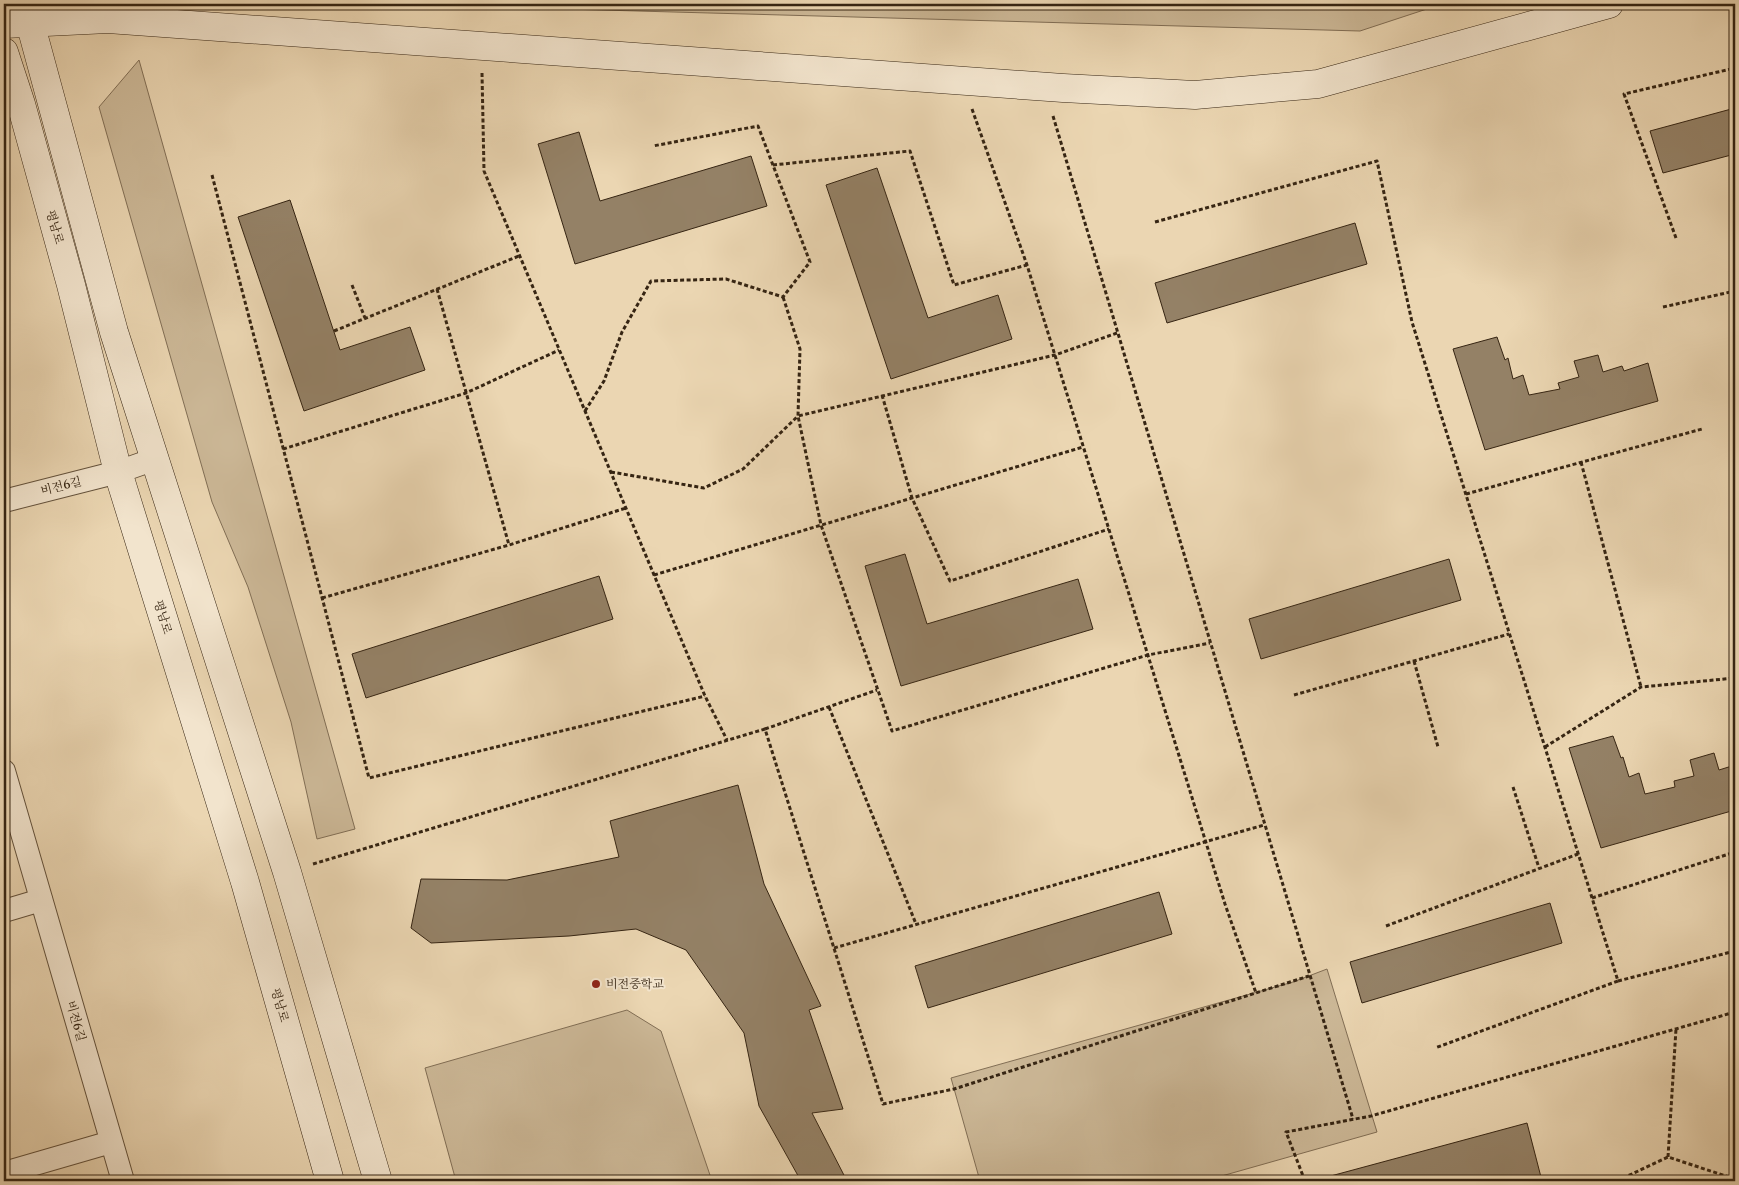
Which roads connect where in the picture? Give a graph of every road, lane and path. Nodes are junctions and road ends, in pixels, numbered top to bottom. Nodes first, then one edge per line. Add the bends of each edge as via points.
1 (1609, 4) edge
2 (19, 17) edge
3 (481, 46) junction
4 (4, 52) edge
5 (1735, 68) edge
6 (962, 80) junction
7 (1044, 86) junction
8 (653, 146) dead end
9 (773, 165) junction
10 (212, 175) dead end
11 (1155, 222) dead end
12 (1676, 238) dead end
13 (520, 256) junction
14 (1027, 265) junction
15 (352, 285) dead end
16 (437, 289) junction
17 (1735, 291) edge
18 (783, 297) junction
19 (1663, 307) dead end
20 (365, 318) junction
21 (334, 330) dead end
22 (1117, 333) junction
23 (559, 350) junction
24 (1055, 355) junction
25 (466, 393) junction
26 (882, 395) junction
27 (585, 411) junction
28 (798, 416) junction
29 (1702, 429) dead end
30 (1083, 447) junction
31 (283, 449) junction
32 (155, 459) junction
33 (1582, 462) junction
34 (118, 472) junction
35 (611, 472) junction
36 (1466, 494) junction
37 (912, 498) junction
38 (4, 501) edge
39 (626, 508) junction
40 (821, 525) junction
41 (1109, 529) junction
42 (509, 545) junction
43 (654, 575) junction
44 (322, 598) junction
45 (1509, 634) junction
46 (1210, 642) junction
47 (1148, 655) junction
48 (1414, 661) junction
49 (1735, 678) edge
50 (1641, 687) junction
51 (877, 690) junction
52 (1294, 695) dead end
53 (705, 696) junction
54 (829, 707) junction
55 (765, 729) junction
56 (727, 740) junction
57 (1438, 747) dead end
58 (1545, 747) junction
59 (4, 770) edge
60 (1513, 787) dead end
61 (1264, 824) junction
62 (1206, 841) junction
63 (1735, 852) edge
64 (1578, 854) junction
65 (1539, 868) junction
66 (287, 872) junction
67 (1592, 898) junction
68 (41, 900) junction
69 (4, 911) edge
70 (916, 924) junction
71 (1386, 926) dead end
72 (834, 948) junction
73 (1735, 951) edge
74 (1309, 976) junction
75 (1618, 981) junction
76 (1256, 993) junction
77 (1735, 1012) edge
78 (1676, 1029) junction
79 (1435, 1048) dead end
80 (1353, 1119) junction
81 (111, 1142) junction
82 (1668, 1157) junction
83 (4, 1173) edge
84 (1735, 1179) edge
85 (123, 1181) edge
86 (330, 1181) edge
87 (378, 1181) edge
88 (1305, 1181) edge
89 (1617, 1181) edge

1 - 7 street via 1318,84 1195,95
2 - 3 street via 108,19
2 - 32 street
3 - 6 street
3 - 13 path via 484,171
4 - 34 street, 평남로 via 71,285
5 - 12 path via 1624,94
6 - 7 street
6 - 14 path
7 - 22 path
8 - 9 path via 758,126
9 - 14 path via 910,151 954,285
9 - 18 path via 810,262
10 - 31 path
11 - 36 path via 1377,161 1412,322
13 - 16 path
13 - 23 path
14 - 24 path
15 - 20 path
16 - 20 path
16 - 25 path
17 - 19 path
18 - 27 path via 726,279 651,281 622,332 604,381
18 - 28 path via 800,349
20 - 21 path
22 - 24 path
22 - 46 path
23 - 25 path
23 - 27 path
24 - 26 path
24 - 30 path
25 - 31 path
25 - 42 path
26 - 28 path
26 - 37 path
27 - 35 path
28 - 35 path via 743,469 704,488
28 - 40 path
29 - 33 path
30 - 37 path
30 - 41 path
31 - 44 path
32 - 34 street, 비전6길
32 - 66 street
33 - 36 path
33 - 50 path
34 - 38 street, 비전6길
34 - 86 street, 평남로 via 245,882
35 - 39 path
36 - 45 path
37 - 40 path
37 - 41 path via 950,581
39 - 42 path
39 - 43 path
40 - 43 path
40 - 51 path
41 - 47 path
42 - 44 path
43 - 53 path
44 - 53 path via 369,778
45 - 48 path
45 - 58 path
46 - 47 path
46 - 61 path
47 - 51 path via 892,732
47 - 62 path
48 - 52 path
48 - 57 path
49 - 50 path
50 - 58 path
51 - 54 path
53 - 56 path
54 - 55 path
54 - 70 path
55 - 56 path
55 - 72 path
56 - 66 path
58 - 64 path
59 - 68 street, 비전6길
60 - 65 path
61 - 62 path
61 - 74 path
62 - 70 path
62 - 76 path
63 - 67 path
64 - 65 path
64 - 67 path
65 - 71 path
66 - 87 street
67 - 75 path
68 - 69 street
68 - 81 street, 비전6길
70 - 72 path
72 - 76 path via 883,1104 954,1089
73 - 75 path
74 - 76 path
74 - 80 path
75 - 79 path
77 - 78 path
78 - 80 path
78 - 82 path
80 - 88 path via 1286,1132
81 - 83 street
81 - 85 street, 비전6길
82 - 84 path
82 - 89 path

